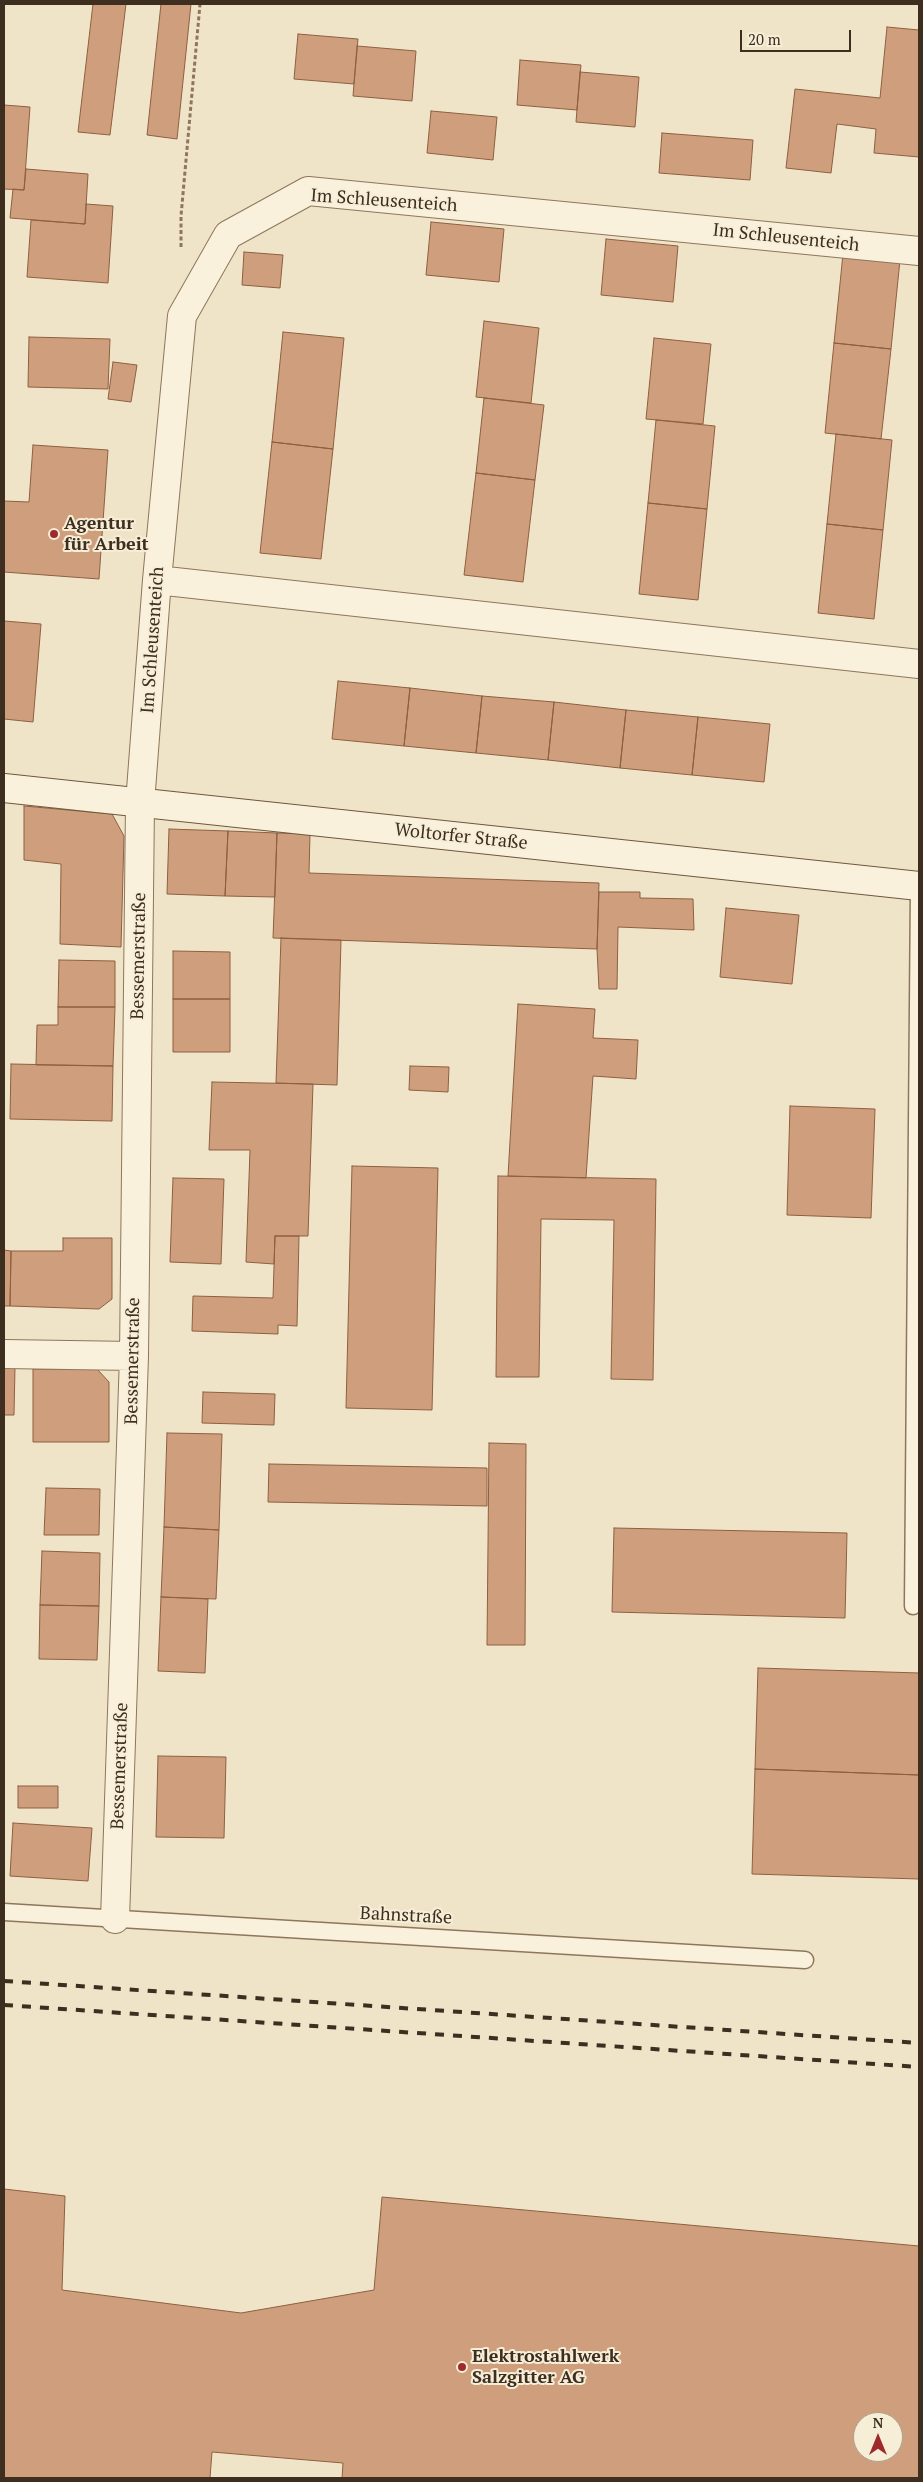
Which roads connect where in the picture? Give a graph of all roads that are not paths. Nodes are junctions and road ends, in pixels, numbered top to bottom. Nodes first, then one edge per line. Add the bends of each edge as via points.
1 (919, 251) edge
2 (157, 580) junction
3 (919, 664) edge
4 (4, 788) edge
5 (140, 803) junction
6 (919, 884) edge
7 (4, 1354) edge
8 (134, 1356) junction
9 (913, 1606) dead end
10 (4, 1912) edge
11 (115, 1919) junction
12 (805, 1960) dead end

1 - 2 street, Im Schleusenteich via 308,191 228,235 182,316
2 - 3 street
2 - 5 street, Im Schleusenteich
4 - 5 street, Woltorfer Straße
5 - 6 street, Woltorfer Straße
5 - 8 street, Bessemerstraße
6 - 9 lane
7 - 8 street
8 - 11 street, Bessemerstraße
10 - 11 lane, Bahnstraße
11 - 12 lane, Bahnstraße

